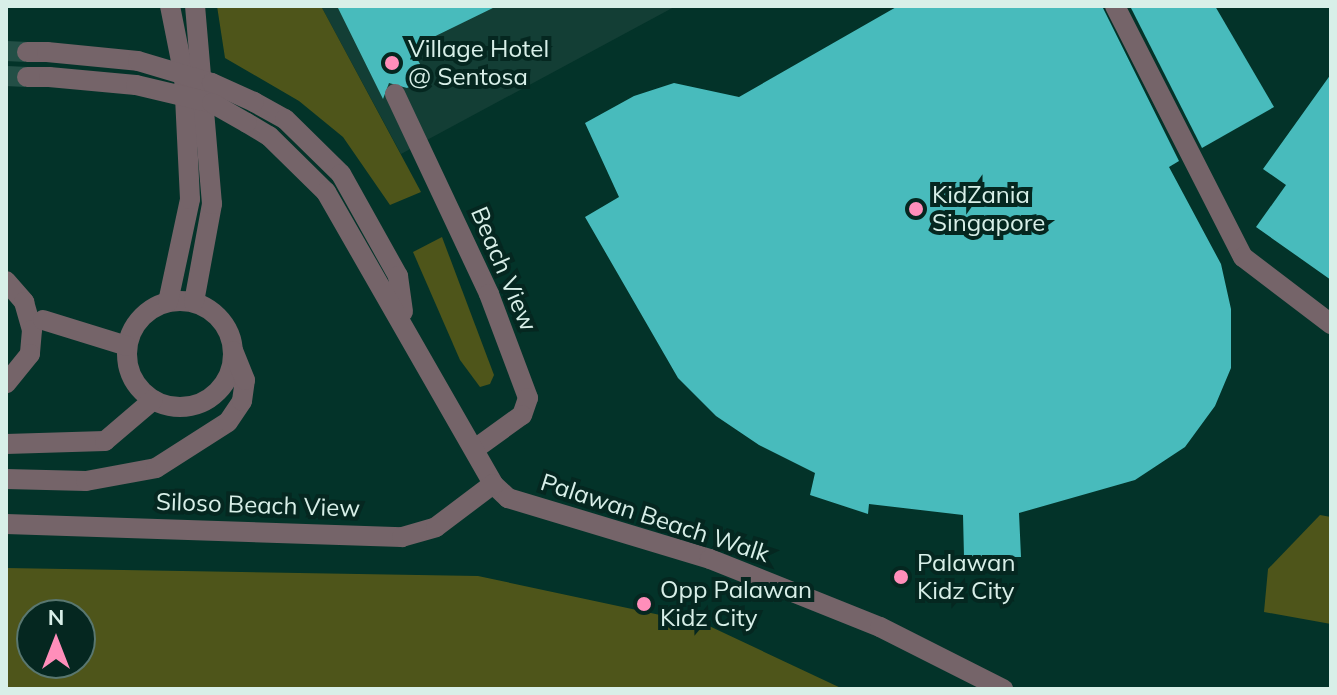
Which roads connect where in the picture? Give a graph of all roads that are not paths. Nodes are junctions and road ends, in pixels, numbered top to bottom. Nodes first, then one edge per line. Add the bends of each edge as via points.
1 (170, 6) edge
2 (195, 6) edge
3 (1115, 6) edge
4 (37, 52) tunnel mouth
5 (27, 77) tunnel mouth
6 (395, 94) dead end
7 (6, 281) edge
8 (168, 302) junction
9 (194, 302) junction
10 (43, 320) dead end
11 (405, 324) junction
12 (1331, 324) edge
13 (127, 346) junction
14 (233, 351) junction
15 (6, 384) edge
16 (153, 400) junction
17 (6, 444) edge
18 (476, 448) junction
19 (6, 479) edge
20 (500, 491) junction
21 (6, 524) edge
22 (1003, 689) edge

1 - 8 street via 184,76 190,199
2 - 9 street via 212,204
3 - 12 street via 1243,257
4 - 11 street, bridge via 138,61 212,83 285,119 341,174 398,276
5 - 11 street, bridge via 136,85 212,103 269,136 326,192
6 - 18 street, Beach View via 489,294 528,398 522,415
7 - 15 street via 24,302 32,330 30,354
8 - 9 street
8 - 13 street via 141,318
9 - 14 street via 222,320
10 - 13 street
11 - 18 street
13 - 16 street via 131,377
14 - 16 street via 227,379 208,399 181,407
14 - 19 street via 245,380 242,401 228,422 156,468 86,481
16 - 17 street via 105,441
18 - 20 street
20 - 21 street, Siloso Beach View via 436,527 402,537
20 - 22 street, Palawan Beach Walk via 725,564 880,627

